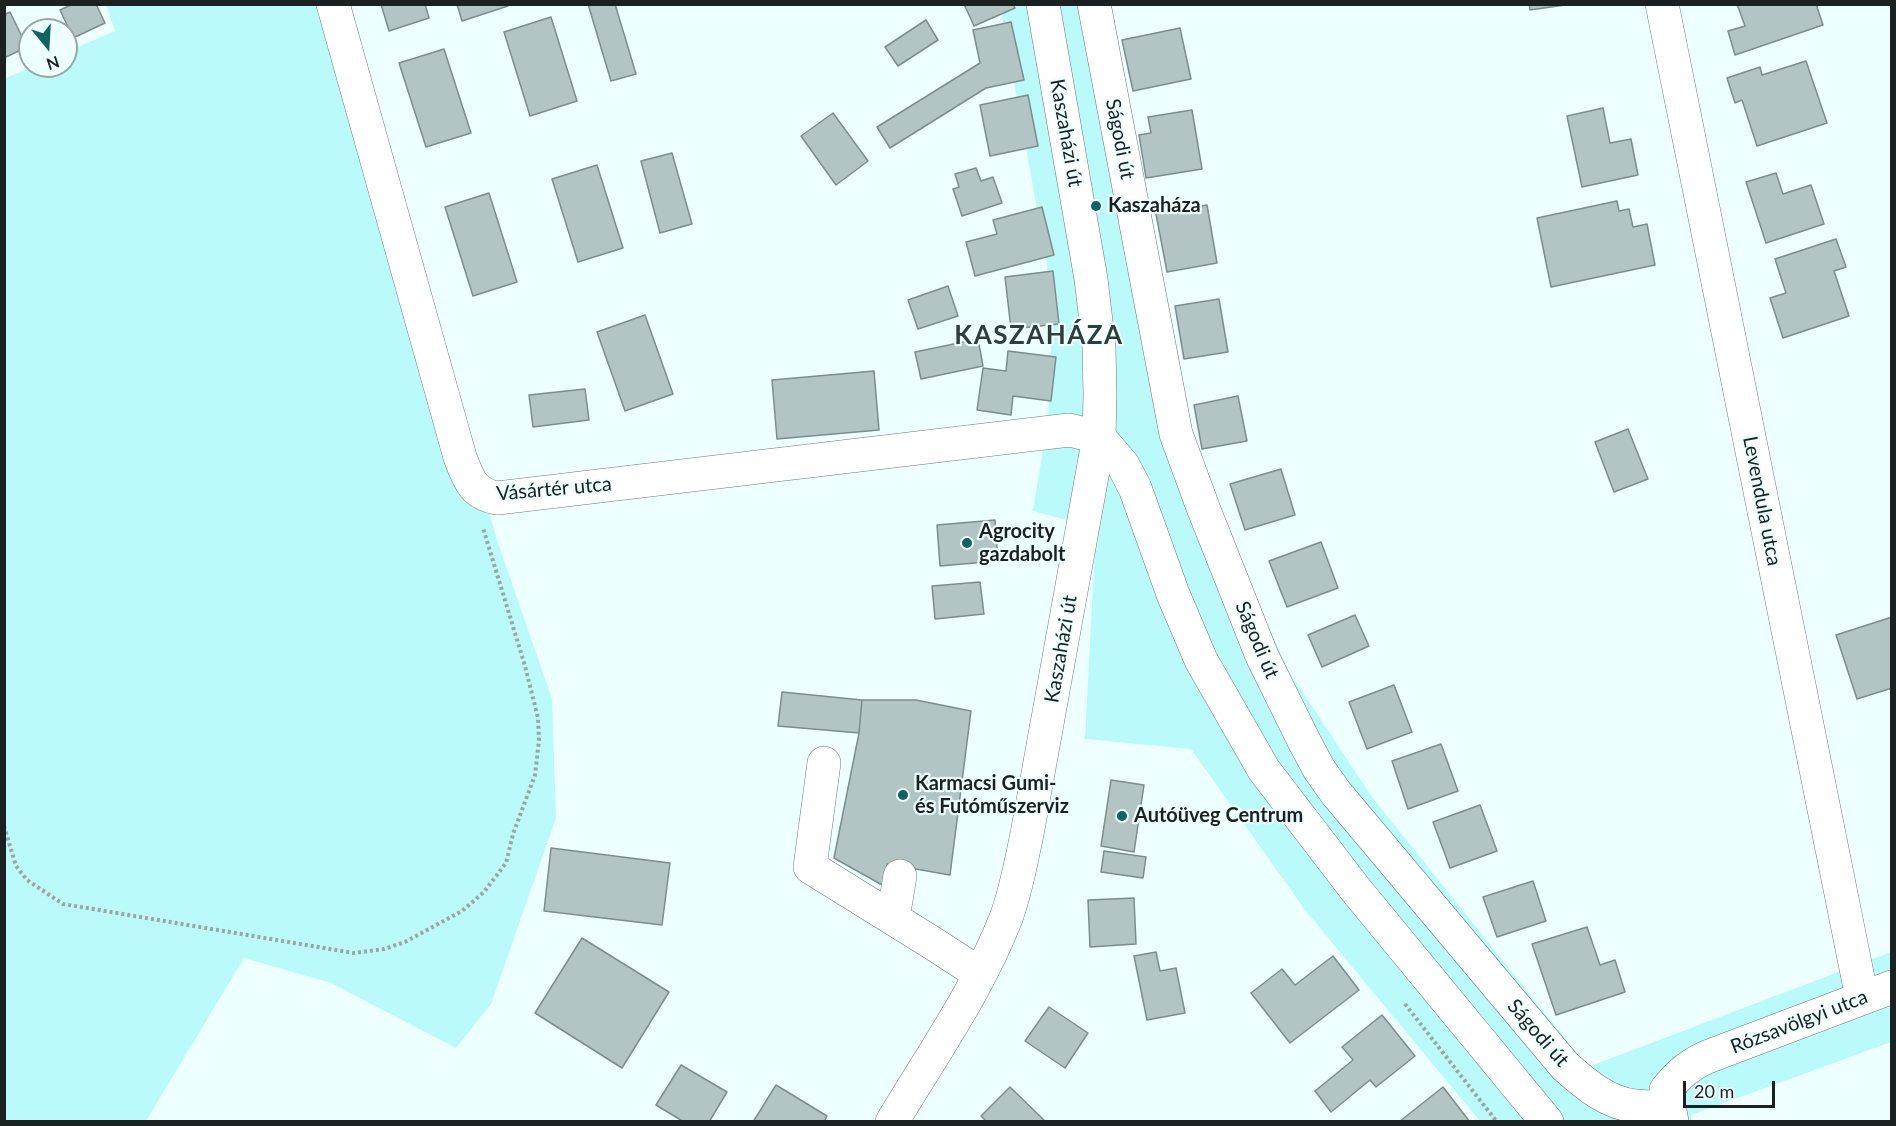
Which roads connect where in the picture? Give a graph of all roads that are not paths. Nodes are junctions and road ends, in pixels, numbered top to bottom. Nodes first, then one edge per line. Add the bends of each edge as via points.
1 (333, 4) edge
2 (1043, 4) edge
3 (1094, 4) edge
4 (1662, 4) edge
5 (1099, 437) junction
6 (824, 763) dead end
7 (900, 876) dead end
8 (892, 918) junction
9 (980, 974) junction
10 (1877, 992) edge
11 (1670, 1115) edge
12 (892, 1122) edge
13 (1547, 1122) edge

1 - 5 street, Vásártér utca via 460,457 480,492 498,498 1069,430
2 - 5 street, Kaszaházi út via 1091,279 1099,347
3 - 11 street, Ságodi út via 1176,434 1262,656 1304,741 1336,793 1565,1066 1589,1088 1609,1099
4 - 10 street, Levendula utca
5 - 9 street, Kaszaházi út via 1022,860 1006,916
5 - 13 street via 1123,465 1135,488 1173,594 1202,660 1263,770
6 - 8 street via 810,867
7 - 8 street
8 - 9 street
9 - 12 street, Kaszaházi út
10 - 11 street, Rózsavölgyi utca via 1690,1065 1666,1090

